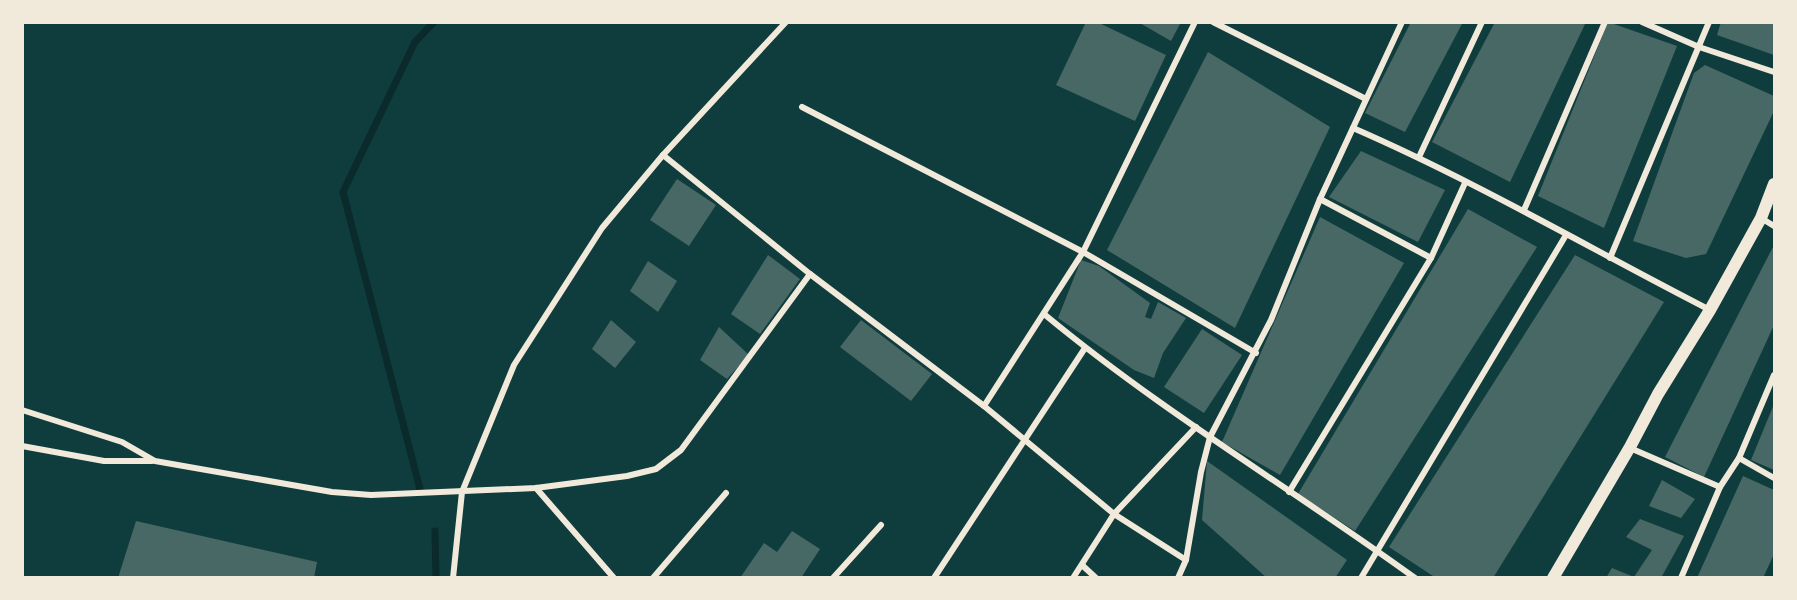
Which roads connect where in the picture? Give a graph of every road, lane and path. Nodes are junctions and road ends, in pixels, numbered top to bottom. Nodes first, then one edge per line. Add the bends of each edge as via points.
1 (786, 22) edge
2 (1195, 22) edge
3 (1213, 22) edge
4 (1402, 22) edge
5 (1482, 22) edge
6 (1605, 22) edge
7 (1642, 22) edge
8 (1709, 22) edge
9 (1699, 46) junction
10 (1774, 72) edge
11 (1366, 99) junction
12 (802, 107) dead end
13 (1353, 128) junction
14 (663, 155) junction
15 (1419, 157) junction
16 (1466, 183) junction
17 (1774, 184) edge
18 (1320, 199) junction
19 (1524, 210) junction
20 (1761, 218) junction
21 (1774, 226) edge
22 (1566, 236) junction
23 (1083, 252) junction
24 (1431, 258) junction
25 (1610, 258) junction
26 (810, 274) junction
27 (1710, 310) junction
28 (1044, 314) junction
29 (1085, 348) junction
30 (1256, 353) junction
31 (1774, 375) edge
32 (984, 406) junction
33 (22, 410) edge
34 (1196, 427) junction
35 (1210, 437) junction
36 (1025, 439) junction
37 (22, 446) edge
38 (1630, 447) junction
39 (1739, 458) junction
40 (155, 461) junction
41 (1774, 478) edge
42 (1720, 487) junction
43 (536, 488) junction
44 (462, 492) junction
45 (1289, 492) junction
46 (726, 493) dead end
47 (1113, 514) junction
48 (881, 525) dead end
49 (1377, 550) junction
50 (1186, 560) junction
51 (1082, 565) junction
52 (453, 578) edge
53 (614, 578) edge
54 (653, 578) edge
55 (833, 578) edge
56 (934, 578) edge
57 (1073, 578) edge
58 (1096, 578) edge
59 (1178, 578) edge
60 (1360, 578) edge
61 (1416, 578) edge
62 (1553, 578) edge
63 (1681, 578) edge

1 - 14 street
2 - 23 street
3 - 11 street
4 - 11 street
5 - 15 street
6 - 19 street
7 - 9 street
8 - 9 street
9 - 10 street
9 - 25 street
11 - 13 street
12 - 23 street
13 - 15 street
13 - 18 street
14 - 26 street
14 - 44 street via 602,228 514,365
15 - 16 street
16 - 19 street
16 - 24 street
17 - 20 main road
18 - 24 street
18 - 30 street
19 - 22 street
20 - 21 street
20 - 27 main road
22 - 25 street
22 - 49 street
23 - 28 street
23 - 30 street
24 - 45 street
25 - 27 street
26 - 32 street
26 - 43 street via 681,450 656,469
27 - 38 main road
28 - 29 street
28 - 32 street
29 - 34 street
29 - 36 street
30 - 35 street
31 - 39 street
32 - 36 street
33 - 40 street via 122,442
34 - 35 street
34 - 47 street
35 - 45 street
35 - 50 street
36 - 47 street
36 - 56 street
37 - 40 street via 104,461
38 - 42 street
38 - 62 main road
39 - 41 street
39 - 42 street
40 - 44 street via 332,492
42 - 63 street
43 - 44 street
43 - 53 street
44 - 52 street
45 - 49 street
46 - 54 street
47 - 50 street
47 - 51 street
48 - 55 street
49 - 60 street
49 - 61 street
50 - 59 street
51 - 57 street
51 - 58 street

